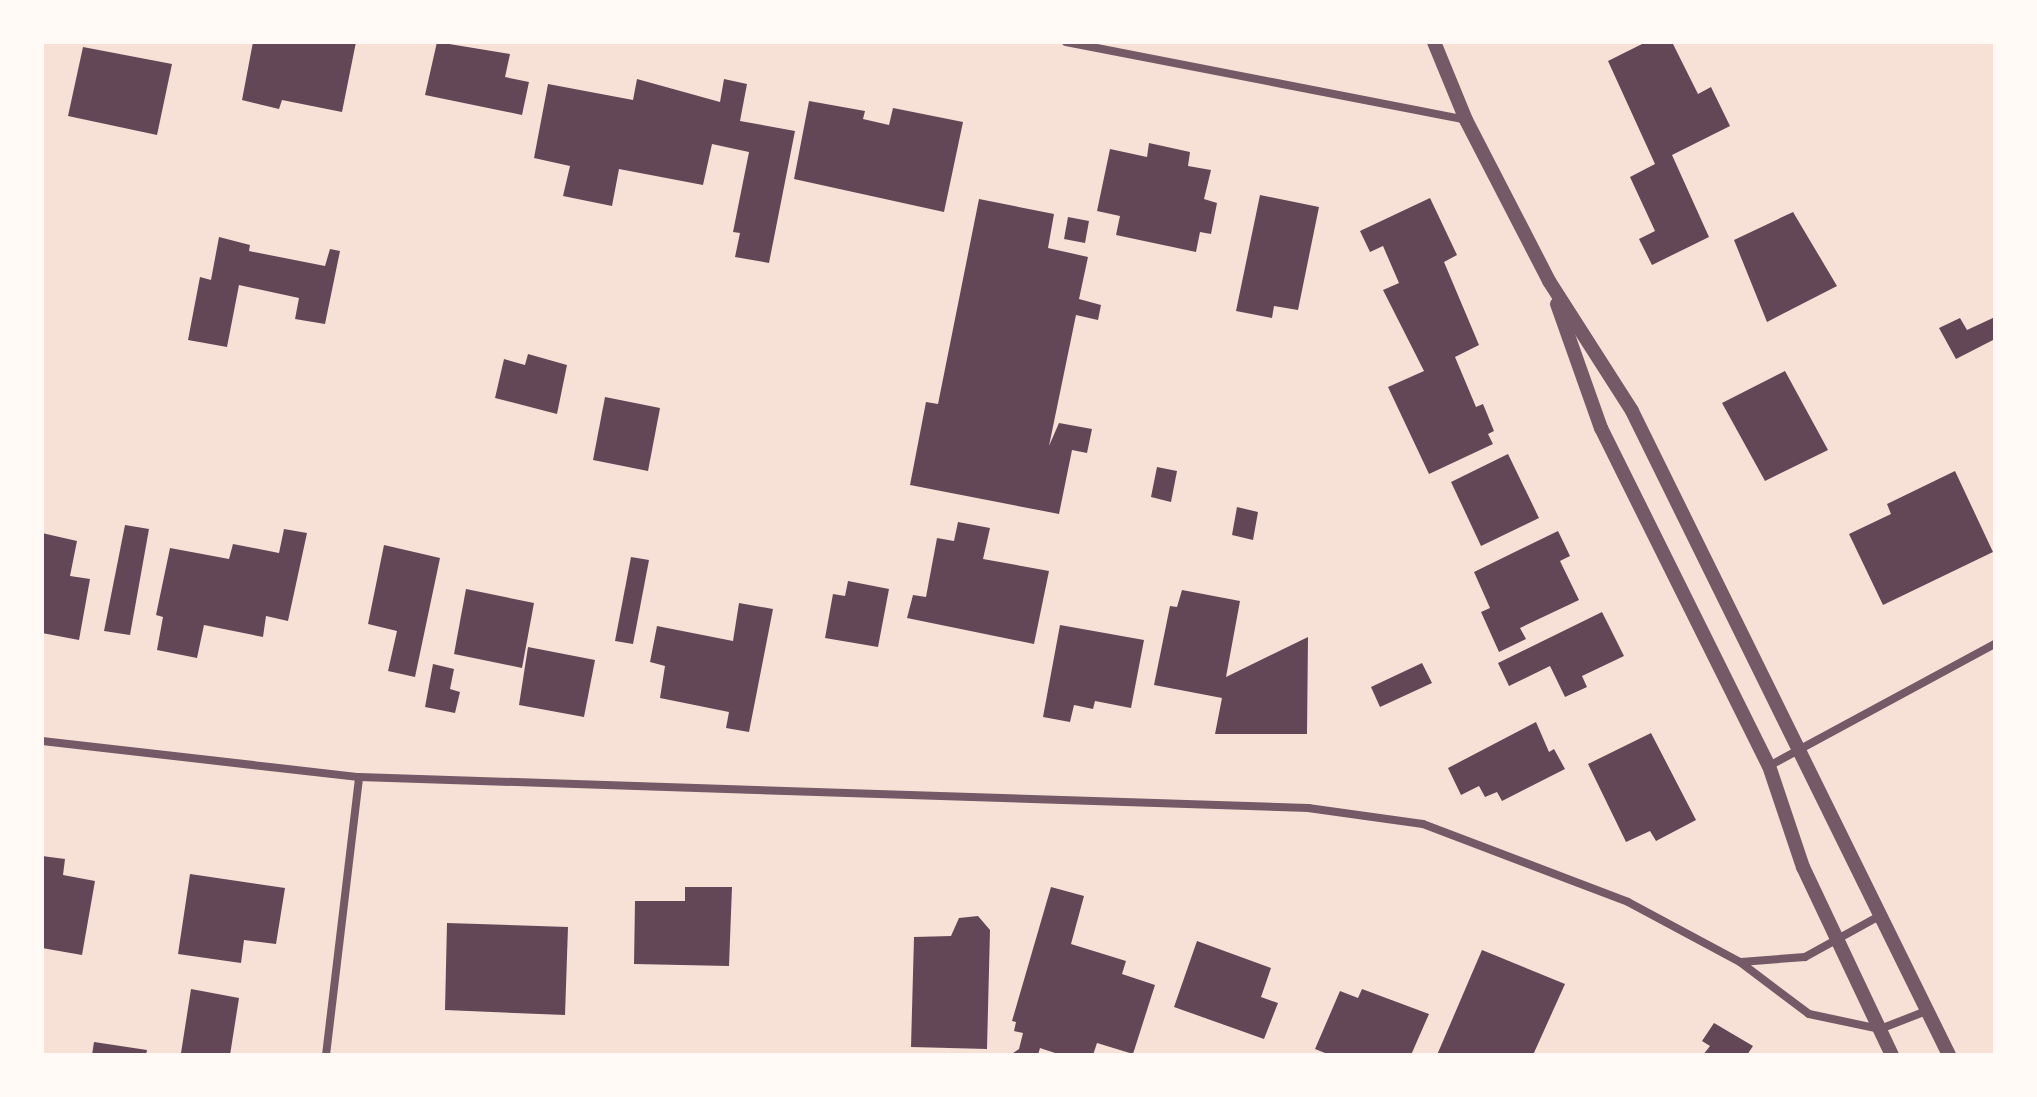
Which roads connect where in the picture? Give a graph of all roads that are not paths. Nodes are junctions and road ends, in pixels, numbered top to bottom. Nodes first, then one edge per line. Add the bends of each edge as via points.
1 (1066, 42) edge
2 (1434, 42) edge
3 (1466, 120) junction
4 (1549, 281) junction
5 (1995, 644) edge
6 (42, 741) edge
7 (1800, 748) junction
8 (1769, 766) junction
9 (359, 777) junction
10 (1882, 914) junction
11 (1836, 940) junction
12 (1740, 962) junction
13 (1929, 1010) junction
14 (1880, 1029) junction
15 (326, 1055) edge
16 (1892, 1055) edge
17 (1949, 1055) edge

1 - 3 street
2 - 3 street
3 - 4 street
4 - 7 street via 1632,411
4 - 8 street via 1601,428
5 - 7 street
6 - 9 street
7 - 8 street
7 - 10 street
8 - 11 street via 1803,867
9 - 12 street via 1308,808 1423,824 1628,902
9 - 15 street
10 - 11 street
10 - 13 street
11 - 12 street via 1805,957
11 - 14 street
12 - 14 street via 1809,1014
13 - 14 street
13 - 17 street
14 - 16 street

